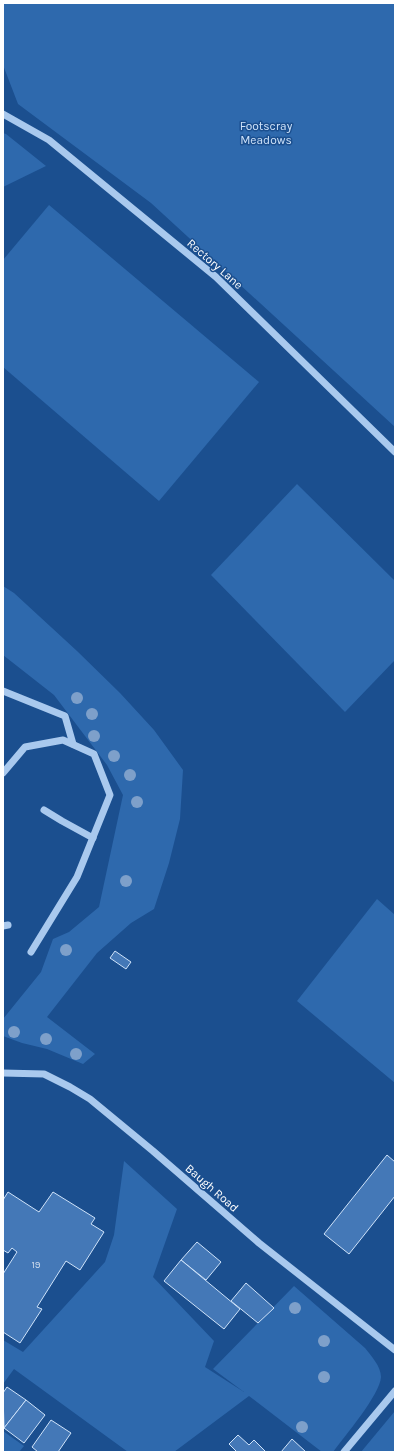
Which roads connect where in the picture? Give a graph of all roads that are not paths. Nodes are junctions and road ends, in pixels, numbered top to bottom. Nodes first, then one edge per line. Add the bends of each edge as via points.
1 (3, 114) edge
2 (395, 452) edge
3 (3, 692) edge
4 (73, 744) junction
5 (3, 773) edge
6 (44, 810) dead end
7 (93, 838) junction
8 (30, 952) dead end
9 (3, 1073) edge
10 (395, 1350) edge
11 (395, 1391) edge
12 (344, 1452) edge

1 - 2 street, Rectory Lane via 50,140 216,277
3 - 4 street via 65,716
4 - 5 street via 63,740 24,747
4 - 7 street via 94,754 110,795
6 - 7 street
7 - 8 street via 77,877
9 - 10 street, Baugh Road via 44,1074 90,1099 259,1243
11 - 12 street

